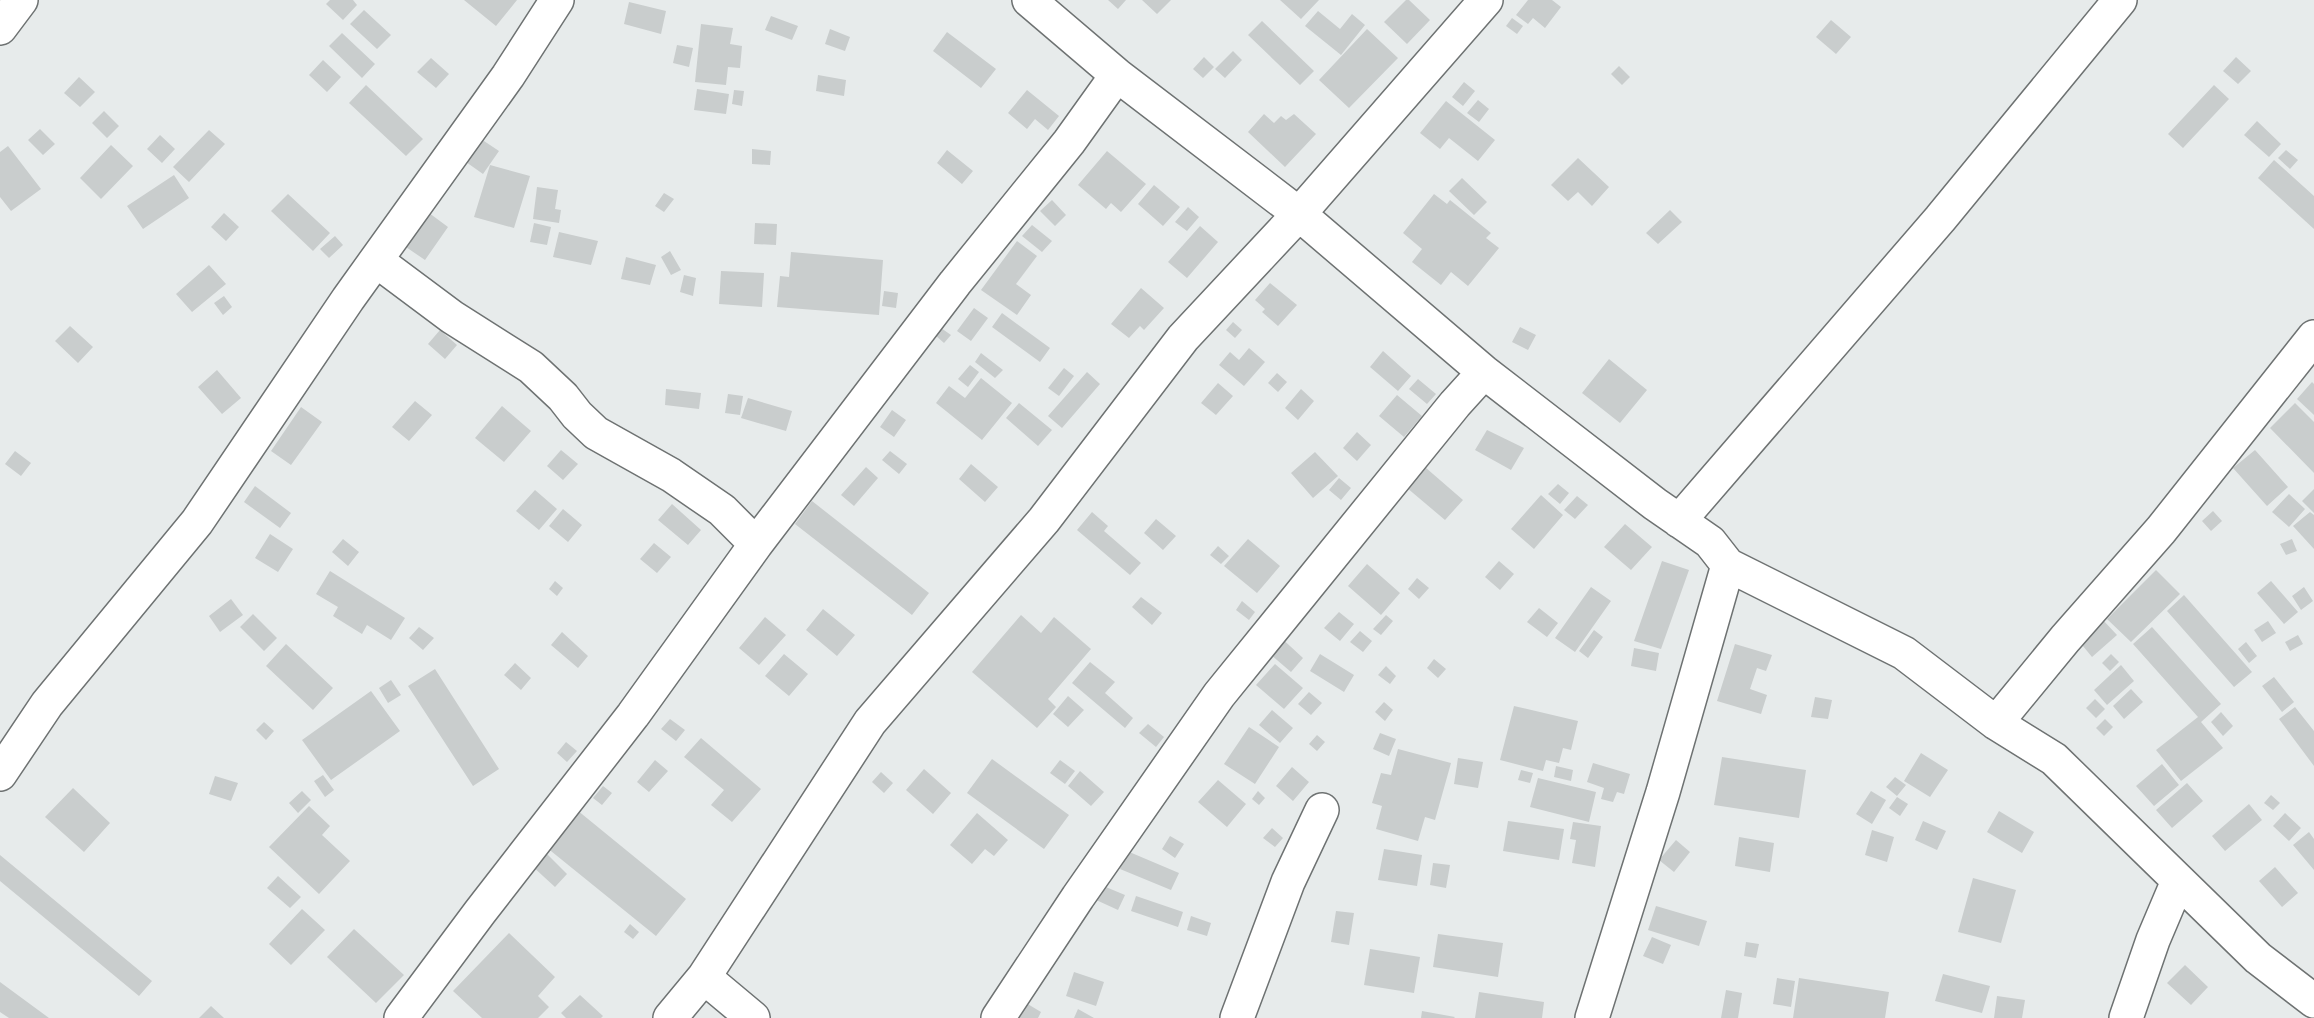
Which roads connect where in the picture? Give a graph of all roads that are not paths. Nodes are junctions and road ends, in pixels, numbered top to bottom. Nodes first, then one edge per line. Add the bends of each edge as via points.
1 (21, 0) edge
2 (557, 0) edge
3 (1029, 0) edge
4 (1486, 0) edge
5 (2120, 0) edge
6 (1062, 10) edge
7 (0, 28) edge
8 (1117, 75) junction
9 (1299, 214) junction
10 (377, 261) junction
11 (2314, 337) edge
12 (1484, 372) junction
13 (1679, 520) junction
14 (756, 544) junction
15 (1728, 565) junction
16 (1996, 723) junction
17 (0, 774) edge
18 (1322, 810) dead end
19 (2178, 880) junction
20 (704, 977) junction
21 (2311, 994) edge
22 (401, 1018) edge
23 (670, 1018) edge
24 (753, 1018) edge
25 (998, 1018) edge
26 (1237, 1018) edge
27 (1592, 1018) edge
28 (2126, 1018) edge

1 - 7 street
2 - 10 street
3 - 6 street
4 - 9 street
5 - 13 street via 1940,219
6 - 8 street
8 - 9 street
8 - 14 street
9 - 12 street
9 - 20 street via 1183,338 1044,520 870,722
10 - 14 street via 531,368 596,433 671,475 722,510
10 - 17 street via 197,522 47,704
11 - 16 street via 2161,530
12 - 13 street
12 - 25 street via 1220,695
13 - 15 street via 1710,542
14 - 22 street via 633,715
15 - 16 street via 1904,652
15 - 27 street via 1663,792
16 - 19 street via 2054,759
18 - 26 street via 1288,882
19 - 21 street via 2258,958
19 - 28 street
20 - 23 street
20 - 24 street

